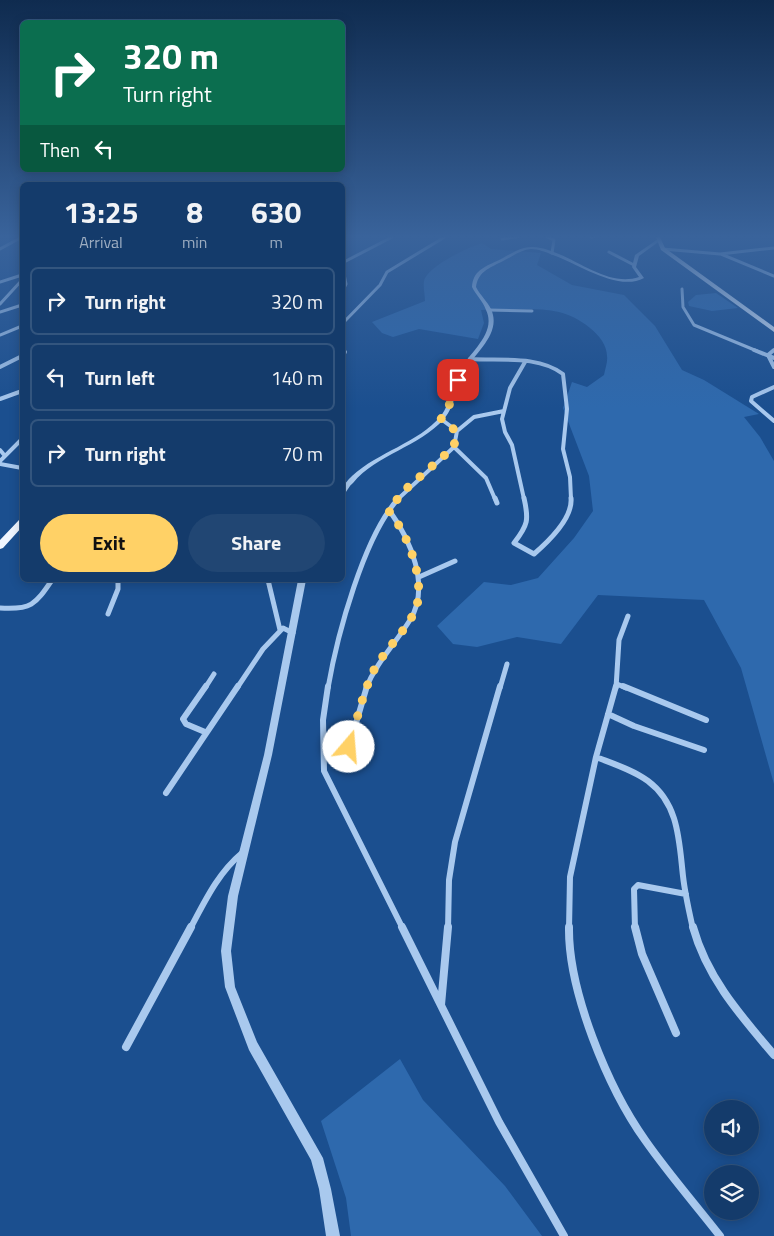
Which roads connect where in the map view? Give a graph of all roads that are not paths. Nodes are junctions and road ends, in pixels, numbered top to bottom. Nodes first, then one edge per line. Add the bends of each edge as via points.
1 (11, 293) edge
2 (372, 293) edge
3 (478, 293) edge
4 (682, 293) edge
5 (723, 293) edge
6 (0, 304) edge
7 (20, 306) edge
8 (489, 310) junction
9 (0, 312) edge
10 (532, 312) dead end
11 (345, 321) edge
12 (20, 327) edge
13 (774, 330) edge
14 (0, 335) edge
15 (774, 350) edge
16 (768, 355) junction
17 (20, 357) edge
18 (774, 358) edge
19 (470, 359) junction
20 (526, 362) junction
21 (0, 367) edge
22 (774, 368) edge
23 (774, 387) edge
24 (20, 392) edge
25 (0, 400) edge
26 (504, 412) junction
27 (441, 419) junction
28 (774, 421) edge
29 (456, 431) junction
30 (20, 441) edge
31 (454, 447) junction
32 (0, 450) edge
33 (5, 456) junction
34 (0, 462) edge
35 (20, 467) edge
36 (345, 489) edge
37 (497, 503) dead end
38 (388, 510) junction
39 (20, 524) edge
40 (0, 546) edge
41 (455, 561) dead end
42 (419, 577) junction
43 (51, 582) edge
44 (118, 582) edge
45 (268, 582) edge
46 (302, 582) edge
47 (0, 608) edge
48 (108, 614) dead end
49 (628, 616) dead end
50 (280, 630) junction
51 (294, 633) junction
52 (507, 664) dead end
53 (214, 674) dead end
54 (617, 684) junction
55 (608, 714) junction
56 (706, 720) dead end
57 (205, 732) junction
58 (349, 747) dead end
59 (704, 750) dead end
60 (596, 757) junction
61 (166, 793) dead end
62 (243, 852) junction
63 (686, 894) junction
64 (440, 1006) junction
65 (676, 1033) dead end
66 (126, 1047) dead end
67 (774, 1055) edge
68 (333, 1236) edge
69 (564, 1236) edge
70 (720, 1236) edge

1 - 6 street
2 - 11 street
3 - 8 street
4 - 16 street via 683,307 694,325
5 - 13 main road
7 - 9 street
8 - 10 street
8 - 19 street via 489,328
12 - 14 street
15 - 16 street
16 - 18 street
16 - 22 street
17 - 21 street
19 - 20 street
19 - 27 street
20 - 26 street via 513,383
20 - 26 street via 546,364 563,374 567,409 563,449 572,496 568,515 534,554 514,543 526,530 528,516 512,445 502,426
23 - 28 street via 751,400
24 - 25 street
26 - 29 street via 474,417
27 - 29 street
27 - 36 street via 352,478
29 - 31 street
30 - 33 street
31 - 37 street via 486,478
31 - 38 street via 407,488
32 - 33 street
33 - 34 street
34 - 35 street
38 - 42 street via 408,541
38 - 64 street via 379,524 339,632 331,664 322,736 324,771
39 - 40 main road
41 - 42 street
42 - 58 street via 415,611 374,671
43 - 47 street via 33,606
44 - 48 street
45 - 50 street
46 - 51 street
49 - 54 street via 619,640
50 - 51 street via 284,628
50 - 57 street via 245,673
51 - 62 street
52 - 64 street via 455,842 449,880
53 - 57 street via 184,719 186,724
54 - 55 street
54 - 56 street
55 - 59 street
55 - 60 street
57 - 61 street
60 - 63 street via 648,781 669,801 679,833
60 - 70 street via 570,876 568,948 577,991 606,1070 632,1122
62 - 66 street via 214,884
62 - 68 street via 228,923 226,951 230,986 253,1046 318,1158
63 - 65 street via 638,885 634,889 634,924 642,954
63 - 67 street via 692,925 708,966 729,999
64 - 69 street via 528,1176

